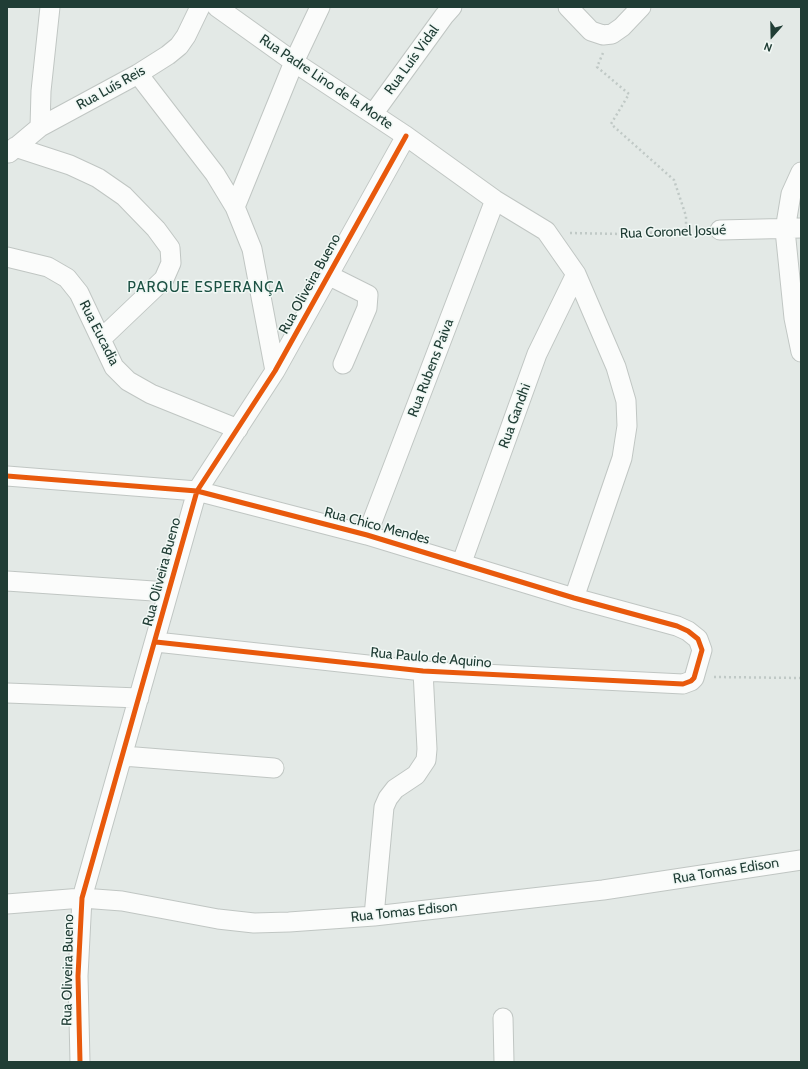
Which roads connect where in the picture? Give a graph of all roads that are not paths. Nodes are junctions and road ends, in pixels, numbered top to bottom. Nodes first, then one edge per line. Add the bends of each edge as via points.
1 (50, 7) edge
2 (200, 7) edge
3 (217, 7) edge
4 (320, 7) edge
5 (468, 7) edge
6 (568, 7) edge
7 (641, 7) edge
8 (448, 11) edge
9 (294, 62) junction
10 (138, 74) junction
11 (373, 114) junction
12 (40, 127) junction
13 (406, 136) junction
14 (11, 151) edge
15 (801, 172) edge
16 (495, 200) junction
17 (235, 207) junction
18 (793, 229) edge
19 (720, 230) road end
20 (7, 257) edge
21 (576, 274) junction
22 (328, 275) junction
23 (102, 339) junction
24 (801, 352) edge
25 (343, 364) dead end
26 (275, 371) junction
27 (238, 429) junction
28 (7, 476) edge
29 (198, 491) junction
30 (367, 535) junction
31 (462, 562) junction
32 (7, 581) edge
33 (168, 592) junction
34 (574, 598) junction
35 (156, 642) junction
36 (423, 671) junction
37 (696, 674) joint
38 (7, 693) edge
39 (139, 698) junction
40 (123, 756) junction
41 (274, 768) dead end
42 (801, 860) edge
43 (82, 898) junction
44 (7, 904) edge
45 (374, 916) junction
46 (503, 1018) dead end
47 (80, 1062) edge
48 (504, 1062) edge

1 - 12 street
2 - 10 street, Rua Luís Reis via 178,46
3 - 9 street, Rua Padre Lino de la Morte
4 - 9 street
5 - 8 street
6 - 7 street via 591,31 603,35 612,34 622,27
8 - 11 street, Rua Luís Vidal
9 - 11 street, Rua Padre Lino de la Morte
9 - 17 street
10 - 12 street, Rua Luís Reis
10 - 17 street, Rua Oliveira Bueno via 215,174
11 - 13 street, Rua Padre Lino de la Morte
12 - 14 street, Rua Luís Reis
13 - 16 street, Rua Padre Lino de la Morte
13 - 22 street, Rua Oliveira Bueno
14 - 23 street via 70,165 98,178 124,196 156,228 170,248 171,263 164,278
15 - 18 street via 791,194
16 - 21 street, Rua Padre Lino de la Morte via 546,231
16 - 30 street, Rua Rubens Paiva
17 - 26 street, Rua Oliveira Bueno via 252,249
18 - 19 street, Rua Coronel Josué
18 - 24 street via 794,318
20 - 23 street, Rua Eucadia via 48,267 67,278 79,292
21 - 31 street, Rua Gandhi via 537,354
21 - 34 street, Rua Padre Lino de la Morte via 616,367 626,401 627,426 622,458
22 - 25 street via 368,295 367,308
22 - 26 street, Rua Oliveira Bueno
23 - 27 street, Rua Eucadia via 114,367 128,381 151,394
26 - 27 street, Rua Oliveira Bueno
27 - 29 street, Rua Oliveira Bueno
28 - 29 street, Rua Chico Mendes
29 - 30 street, Rua Chico Mendes
29 - 33 street, Rua Oliveira Bueno
30 - 31 street, Rua Chico Mendes
31 - 34 street, Rua Chico Mendes
32 - 33 street
33 - 35 street, Rua Oliveira Bueno
34 - 37 street, Rua Chico Mendes via 688,631 698,639 702,650
35 - 36 street, Rua Paulo de Aquino
35 - 39 street, Rua Oliveira Bueno
36 - 37 street, Rua Paulo de Aquino via 683,684 691,681
36 - 45 street via 426,760 416,775 395,789 384,807
38 - 39 street
39 - 40 street, Rua Oliveira Bueno
40 - 41 street
40 - 43 street, Rua Oliveira Bueno
42 - 45 street, Rua Tomas Edison via 604,890
43 - 44 street, Rua Tomas Edison
43 - 45 street, Rua Tomas Edison via 122,901 254,923
43 - 47 street, Rua Oliveira Bueno via 78,976
46 - 48 street

